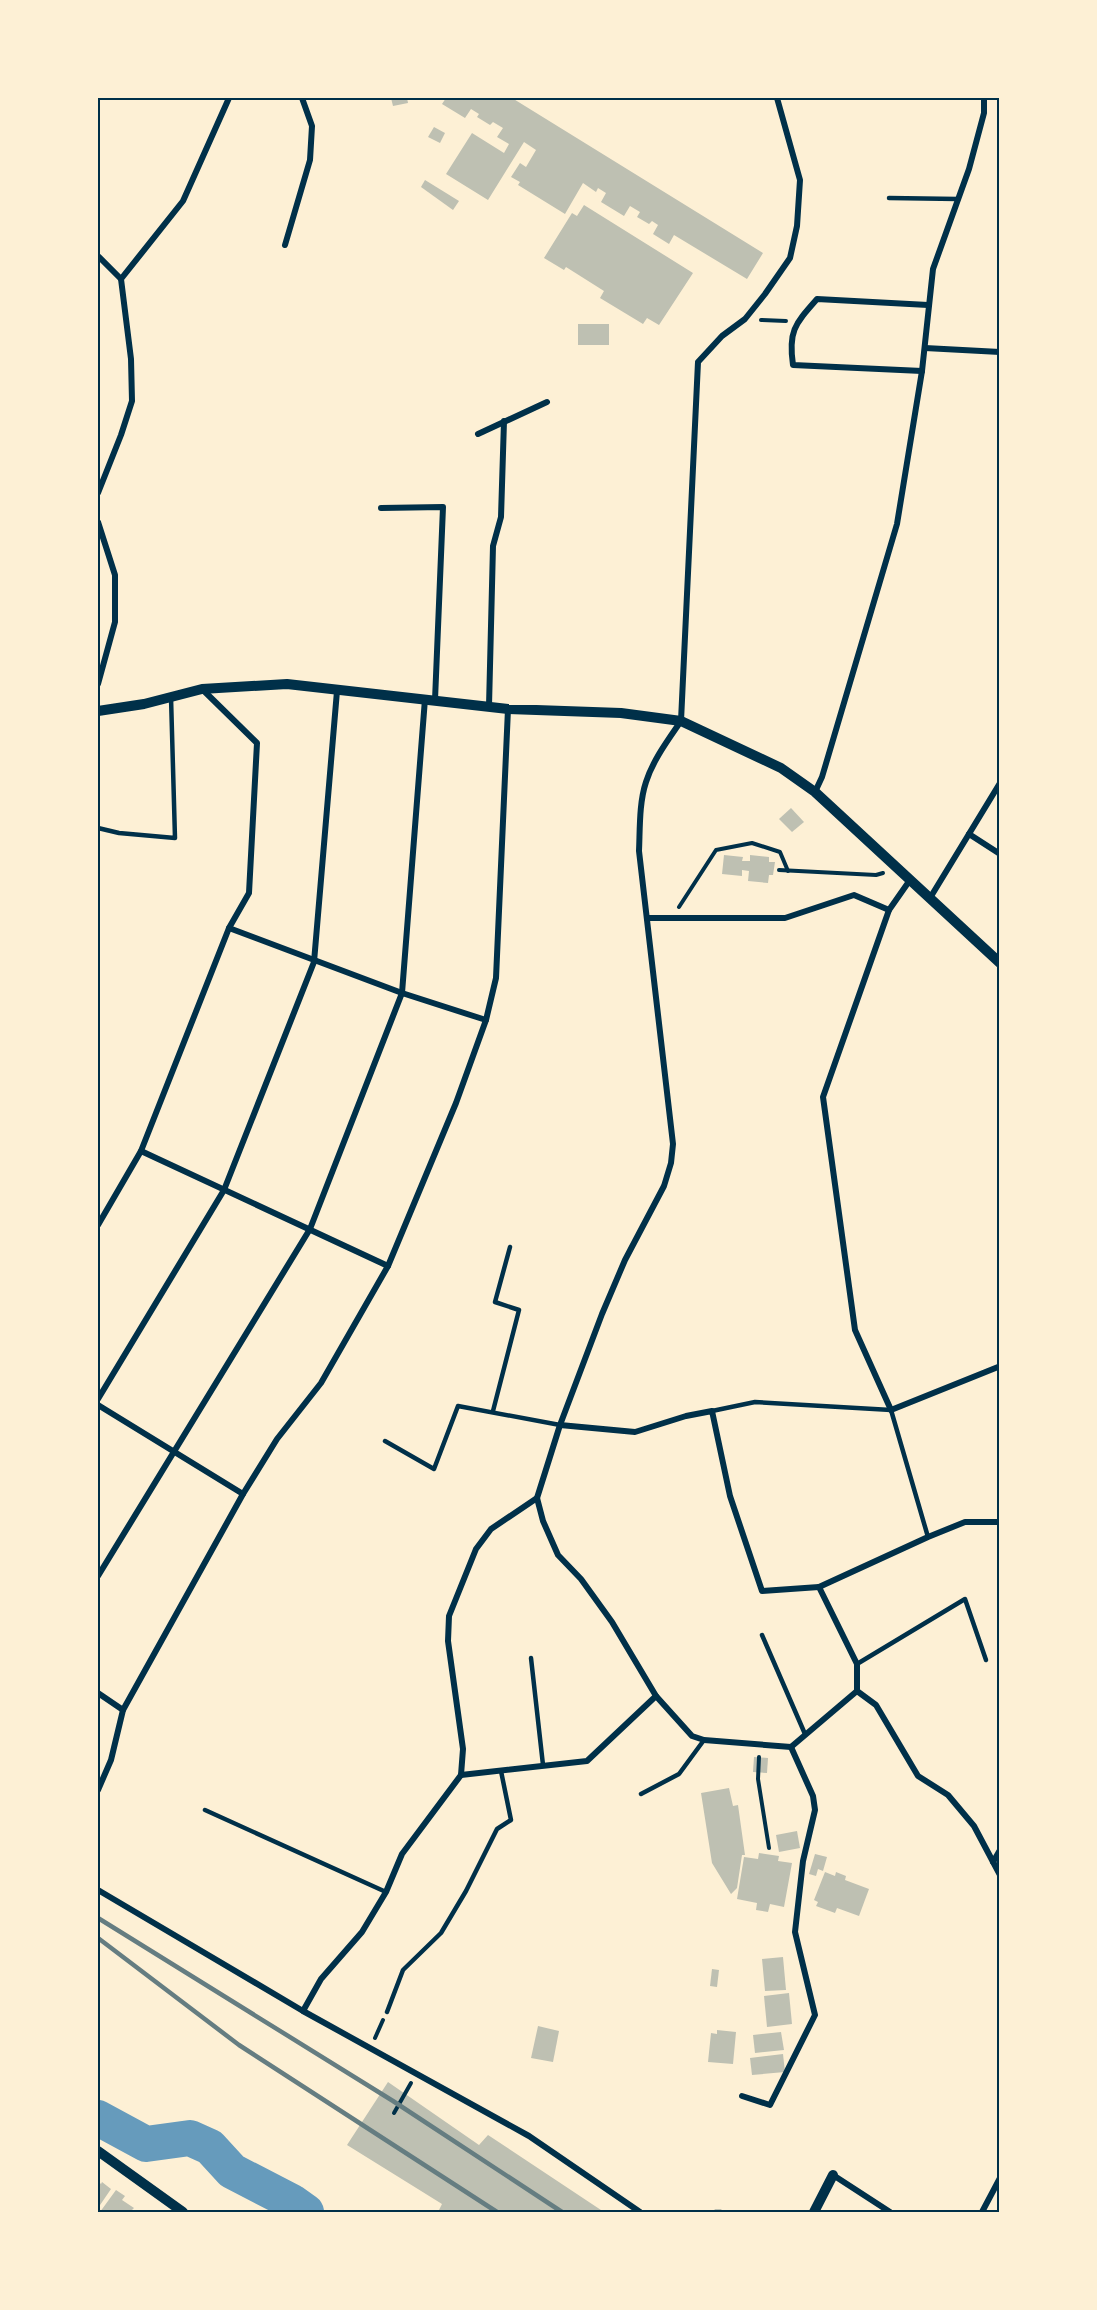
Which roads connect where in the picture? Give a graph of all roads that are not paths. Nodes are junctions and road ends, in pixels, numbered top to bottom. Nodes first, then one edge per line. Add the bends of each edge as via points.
1 (229, 98) edge
2 (302, 98) edge
3 (777, 98) edge
4 (984, 98) edge
5 (889, 198) dead end
6 (958, 199) junction
7 (285, 245) dead end
8 (98, 256) edge
9 (122, 279) junction
10 (928, 305) junction
11 (925, 348) junction
12 (999, 352) edge
13 (922, 371) junction
14 (547, 402) dead end
15 (504, 421) junction
16 (478, 434) dead end
17 (98, 493) edge
18 (381, 508) dead end
19 (98, 522) edge
20 (98, 684) edge
21 (202, 689) junction
22 (337, 691) junction
23 (171, 697) junction
24 (430, 699) junction
25 (489, 706) junction
26 (508, 709) junction
27 (98, 711) edge
28 (681, 721) junction
29 (999, 783) edge
30 (815, 792) junction
31 (98, 828) edge
32 (969, 834) junction
33 (999, 854) edge
34 (909, 880) junction
35 (930, 898) junction
36 (889, 910) junction
37 (647, 918) junction
38 (229, 928) junction
39 (314, 962) junction
40 (999, 963) edge
41 (402, 993) junction
42 (486, 1020) junction
43 (141, 1151) junction
44 (224, 1190) junction
45 (98, 1225) edge
46 (310, 1229) junction
47 (510, 1247) dead end
48 (388, 1266) junction
49 (999, 1367) edge
50 (98, 1399) edge
51 (98, 1405) edge
52 (891, 1410) junction
53 (712, 1411) junction
54 (493, 1412) junction
55 (560, 1425) junction
56 (385, 1441) dead end
57 (173, 1450) junction
58 (243, 1494) junction
59 (537, 1498) junction
60 (999, 1522) edge
61 (928, 1537) junction
62 (98, 1576) edge
63 (819, 1587) junction
64 (762, 1635) dead end
65 (531, 1658) dead end
66 (986, 1660) dead end
67 (857, 1664) junction
68 (856, 1691) junction
69 (98, 1693) edge
70 (656, 1696) junction
71 (123, 1710) junction
72 (805, 1734) junction
73 (704, 1740) junction
74 (791, 1748) junction
75 (543, 1765) junction
76 (501, 1771) junction
77 (461, 1775) junction
78 (98, 1790) edge
79 (641, 1794) dead end
80 (205, 1810) dead end
81 (999, 1850) edge
82 (993, 1862) junction
83 (999, 1875) edge
84 (98, 1890) edge
85 (386, 1892) junction
86 (303, 2011) junction
87 (387, 2012) road end
88 (742, 2096) dead end
89 (98, 2151) edge
90 (833, 2175) joint
91 (999, 2178) edge
92 (183, 2212) edge
93 (640, 2212) edge
94 (715, 2212) edge
95 (721, 2212) edge
96 (814, 2212) edge
97 (890, 2212) edge
98 (982, 2212) edge

1 - 9 street via 183,201
2 - 7 street via 312,126 310,160
3 - 28 street via 800,180 797,226 790,258 765,294 745,319 698,362
4 - 6 street via 984,112
5 - 6 lane
6 - 10 street via 933,269
8 - 9 street
9 - 17 street via 132,401
10 - 11 street
10 - 13 street via 817,299 796,322 790,346 793,365
11 - 12 street
11 - 13 street
13 - 30 street via 897,524
14 - 15 street
15 - 16 street
15 - 25 street via 501,517 493,546
18 - 24 street via 443,507
19 - 20 street via 115,575 115,622
21 - 22 street via 287,684
21 - 23 street
21 - 38 street via 257,743 249,893
22 - 24 street
22 - 39 street
23 - 27 street
23 - 31 lane via 175,838
24 - 25 street
24 - 41 street
25 - 26 street
26 - 28 street via 621,713
26 - 42 street via 496,978
28 - 30 street via 781,768
28 - 37 street via 660,751 645,783 639,851
29 - 32 street
30 - 34 street
32 - 33 street
32 - 35 street
34 - 35 street
34 - 36 street
35 - 40 street
36 - 37 street via 854,895 785,918
36 - 52 street via 823,1097 855,1330
37 - 55 street via 673,1144 671,1163 664,1186 602,1314
38 - 39 street
38 - 43 street
39 - 41 street
39 - 44 street
41 - 42 street
41 - 46 street
42 - 48 street
43 - 44 street
43 - 45 street
44 - 46 street
44 - 50 street
46 - 48 street
46 - 57 street
47 - 54 lane via 495,1302 519,1310
48 - 58 street via 321,1383 277,1438
49 - 52 street
51 - 57 street
52 - 53 lane via 755,1402
52 - 61 lane
53 - 55 street via 635,1432
53 - 63 street via 730,1496 762,1590
54 - 55 lane
54 - 56 lane via 458,1406 434,1469
55 - 59 street
57 - 58 street
57 - 62 street
58 - 71 street
59 - 70 street via 558,1555 612,1622
59 - 77 street via 491,1529 476,1548 449,1616 448,1641 463,1749
60 - 61 street via 965,1522
61 - 63 street
63 - 67 street
64 - 72 lane
65 - 75 lane
66 - 67 lane via 965,1599
67 - 68 street
68 - 72 street
68 - 82 street via 876,1705 918,1776 948,1795 974,1827
69 - 71 street
70 - 73 street via 692,1736
70 - 75 street via 587,1761
71 - 78 street via 111,1761
72 - 74 street
73 - 74 street
73 - 79 lane via 679,1774
74 - 88 street via 813,1796 815,1810 803,1861 795,1932 814,2015 770,2105
75 - 76 street
76 - 77 street
76 - 87 lane via 511,1820 497,1830 441,1933 403,1970
77 - 85 street via 402,1854
80 - 85 lane
81 - 82 street
82 - 83 street
84 - 86 street
85 - 86 street via 362,1932 321,1979
86 - 93 street via 529,2136
89 - 92 street
90 - 96 street
90 - 97 street
91 - 98 street
94 - 95 lane

